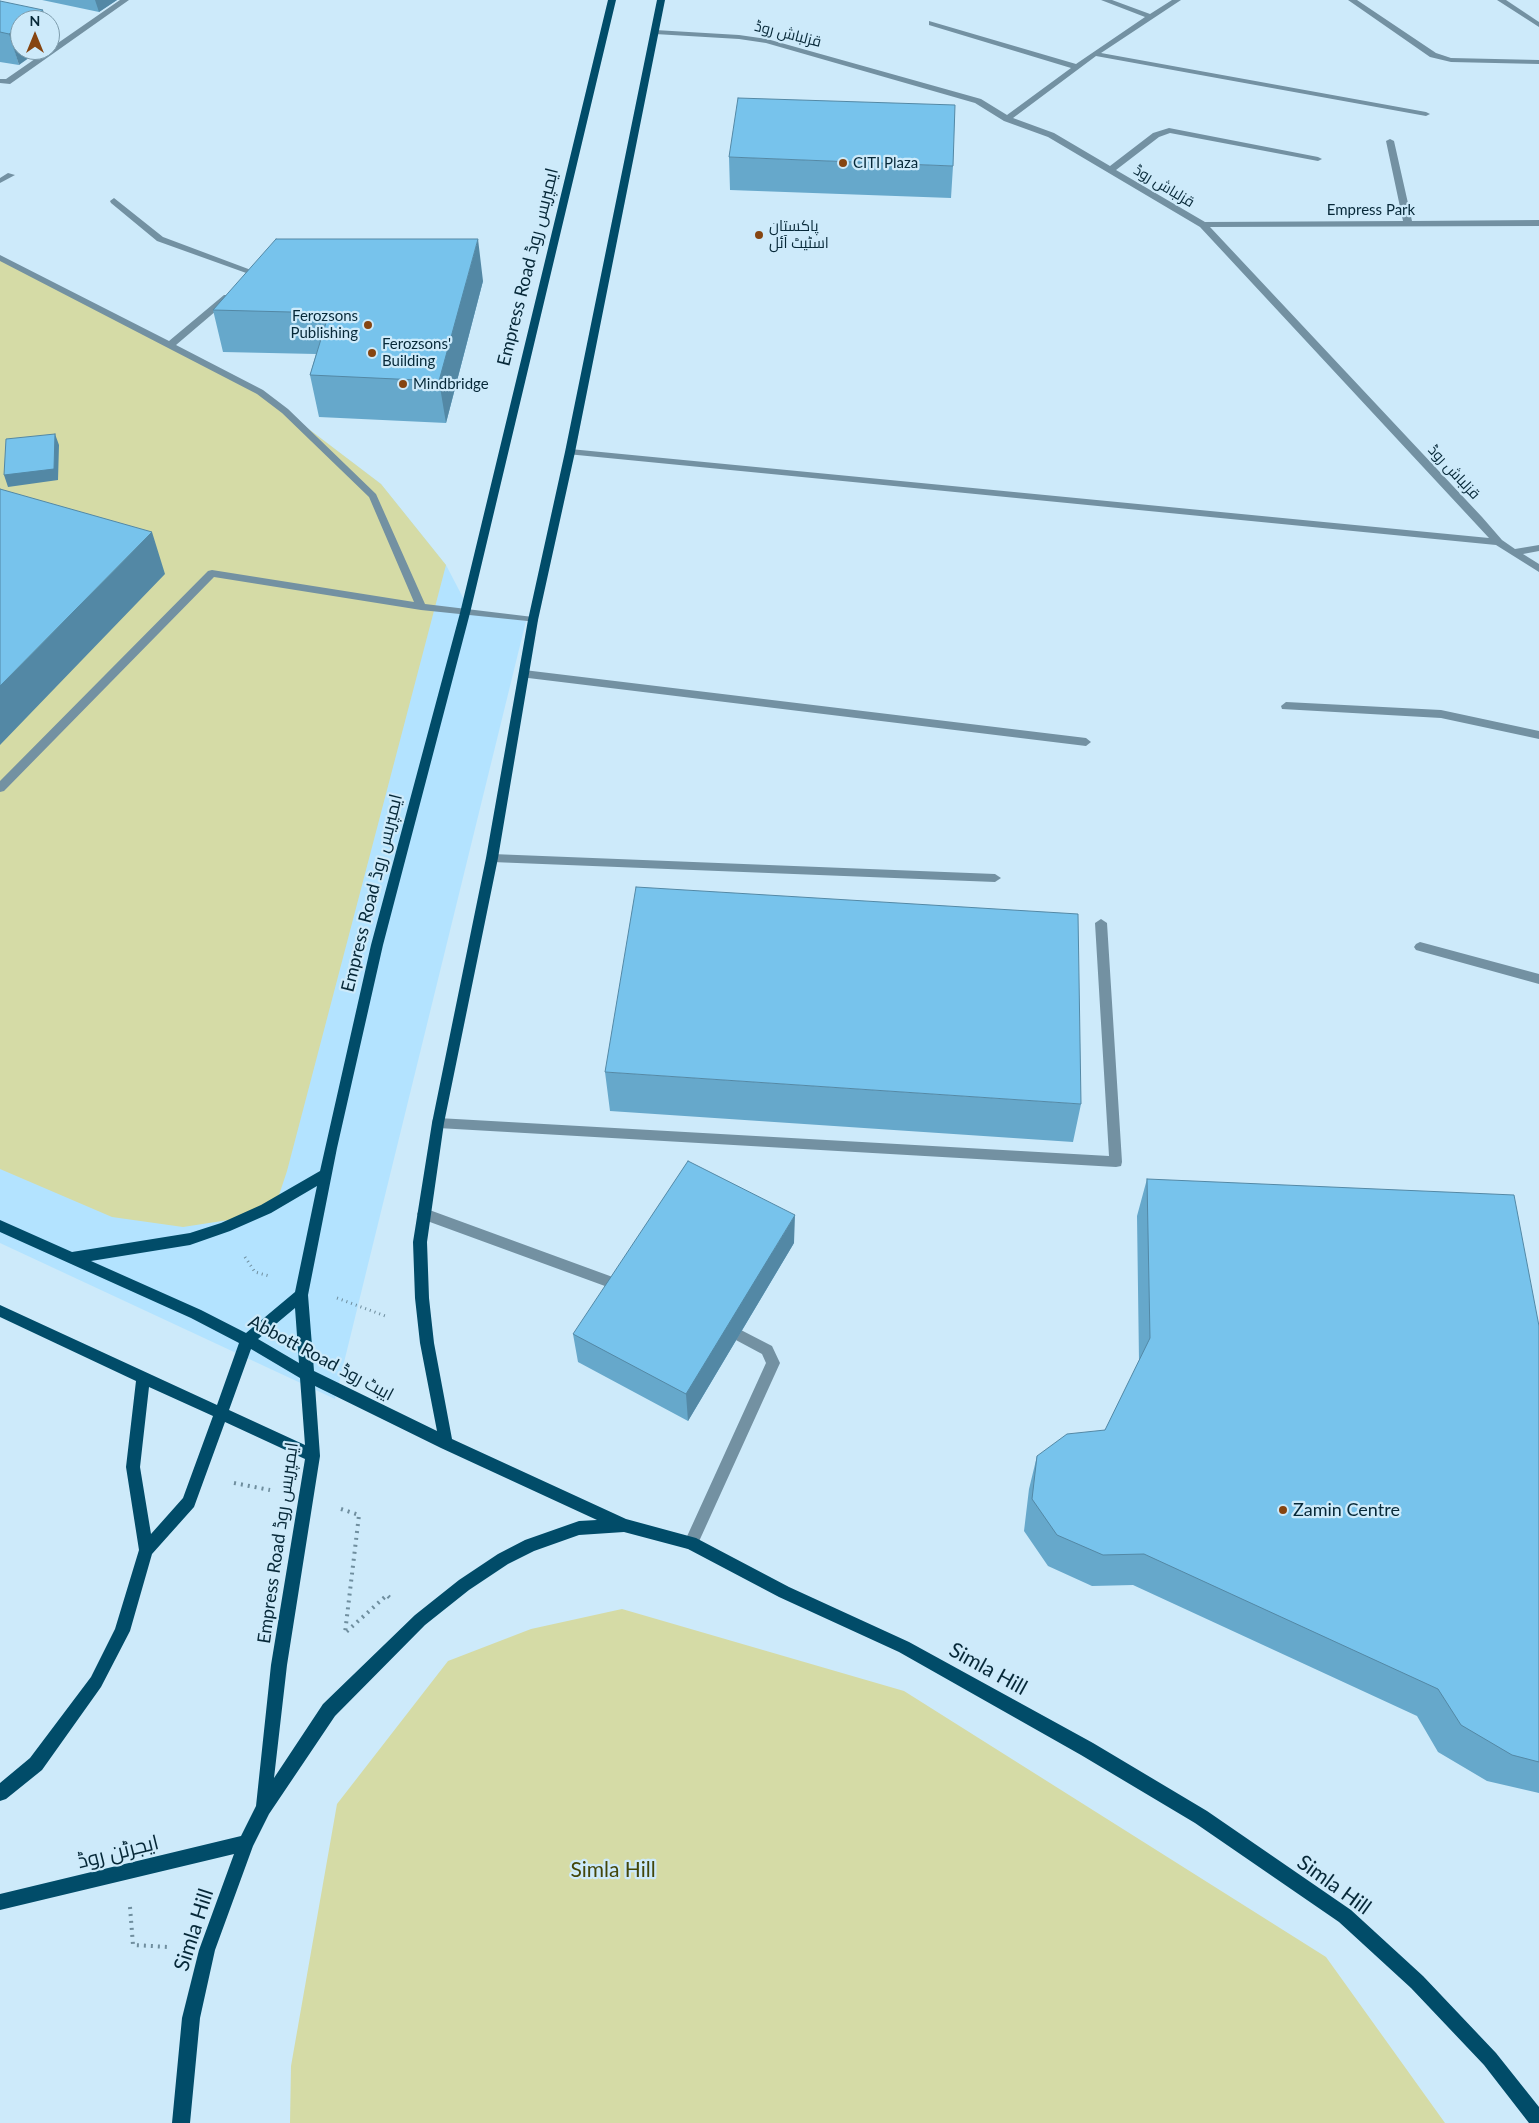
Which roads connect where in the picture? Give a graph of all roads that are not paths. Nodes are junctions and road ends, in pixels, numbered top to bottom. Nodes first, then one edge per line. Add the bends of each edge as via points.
1 (125, 0) edge
2 (612, 0) edge
3 (661, 0) edge
4 (1105, 0) edge
5 (1177, 0) edge
6 (1352, 0) edge
7 (1501, 0) edge
8 (1151, 17) junction
9 (932, 23) dead end
10 (1539, 25) edge
11 (655, 32) junction
12 (1095, 54) junction
13 (1539, 62) edge
14 (1077, 67) junction
15 (0, 81) edge
16 (1426, 114) dead end
17 (1007, 119) junction
18 (1390, 141) dead end
19 (1318, 159) dead end
20 (1110, 170) junction
21 (11, 174) dead end
22 (0, 181) edge
23 (114, 200) dead end
24 (1408, 223) junction
25 (1539, 223) edge
26 (1203, 225) junction
27 (0, 258) edge
28 (170, 345) junction
29 (570, 452) junction
30 (1498, 542) junction
31 (1539, 548) edge
32 (1514, 552) junction
33 (1539, 569) edge
34 (421, 607) junction
35 (465, 614) junction
36 (533, 620) junction
37 (524, 674) junction
38 (1286, 706) dead end
39 (1539, 735) edge
40 (1086, 742) dead end
41 (0, 788) edge
42 (492, 858) junction
43 (994, 878) dead end
44 (1101, 923) dead end
45 (1420, 947) dead end
46 (1539, 974) edge
47 (1539, 979) edge
48 (438, 1124) junction
49 (326, 1174) junction
50 (424, 1214) junction
51 (0, 1226) edge
52 (71, 1258) junction
53 (626, 1288) edge
54 (301, 1295) junction
55 (0, 1311) edge
56 (739, 1335) edge
57 (247, 1340) junction
58 (308, 1375) junction
59 (143, 1377) junction
60 (222, 1413) junction
61 (446, 1443) junction
62 (313, 1456) junction
63 (624, 1525) junction
64 (691, 1543) junction
65 (146, 1550) junction
66 (0, 1793) edge
67 (263, 1808) junction
68 (246, 1843) junction
69 (0, 1902) edge
70 (1539, 2121) edge
71 (181, 2123) edge

1 - 15 street via 7,82
2 - 35 main road, Empress Road ایمپریس روڈ
3 - 11 main road
4 - 8 street
5 - 8 street
6 - 13 street via 1433,55 1451,60
7 - 10 street
8 - 12 street
9 - 14 street
11 - 17 street, قزلباش روڈ via 768,41 978,101
11 - 29 main road
12 - 14 street
12 - 16 street
14 - 17 street
17 - 20 street, قزلباش روڈ via 1051,135
18 - 24 street
19 - 20 street via 1169,130 1156,135
20 - 26 street, قزلباش روڈ
21 - 22 street
23 - 28 street via 160,239 255,273
24 - 25 street, Empress Park
24 - 26 street, Empress Park
26 - 30 street, قزلباش روڈ
27 - 28 street
28 - 34 street via 260,392 285,411 373,496
29 - 30 street
29 - 36 main road
30 - 32 street, قزلباش روڈ
31 - 32 street
32 - 33 street, قزلباش روڈ
34 - 35 street
34 - 41 street via 212,573
35 - 36 street
35 - 49 main road, Empress Road ایمپریس روڈ via 377,946
36 - 37 main road
37 - 40 street
37 - 42 main road
38 - 39 street via 1441,714
42 - 43 street
42 - 48 main road
44 - 48 street via 1116,1162
45 - 47 street
46 - 47 street
48 - 50 main road
49 - 52 main road via 225,1228 190,1240
49 - 54 main road, Empress Road ایمپریس روڈ
50 - 53 street
50 - 61 main road via 420,1242 422,1298 427,1344
51 - 52 main road, Abbott Road ایبٹ روڈ
52 - 57 main road, Abbott Road ایبٹ روڈ
54 - 57 main road
54 - 58 main road, Empress Road ایمپریس روڈ
55 - 59 main road
56 - 64 street via 767,1350 773,1364
57 - 58 main road, Abbott Road ایبٹ روڈ
57 - 60 main road
58 - 61 main road, Abbott Road ایبٹ روڈ
58 - 62 main road, Empress Road ایمپریس روڈ
59 - 60 main road
59 - 65 main road via 133,1467
60 - 62 main road
60 - 65 main road via 189,1502
61 - 63 main road, Abbott Road ایبٹ روڈ
62 - 67 main road, Empress Road ایمپریس روڈ via 279,1665
63 - 64 main road, Simla Hill
63 - 67 main road, Simla Hill via 579,1528 530,1545 464,1585 420,1620 328,1710
64 - 70 main road, Simla Hill via 784,1592 904,1647 1201,1817 1344,1916 1417,1982 1484,2052
65 - 66 main road via 122,1631 96,1682 36,1764
67 - 68 main road, Simla Hill
68 - 69 main road, ایجرٹن روڈ
68 - 71 main road, Simla Hill via 207,1950 191,2018

